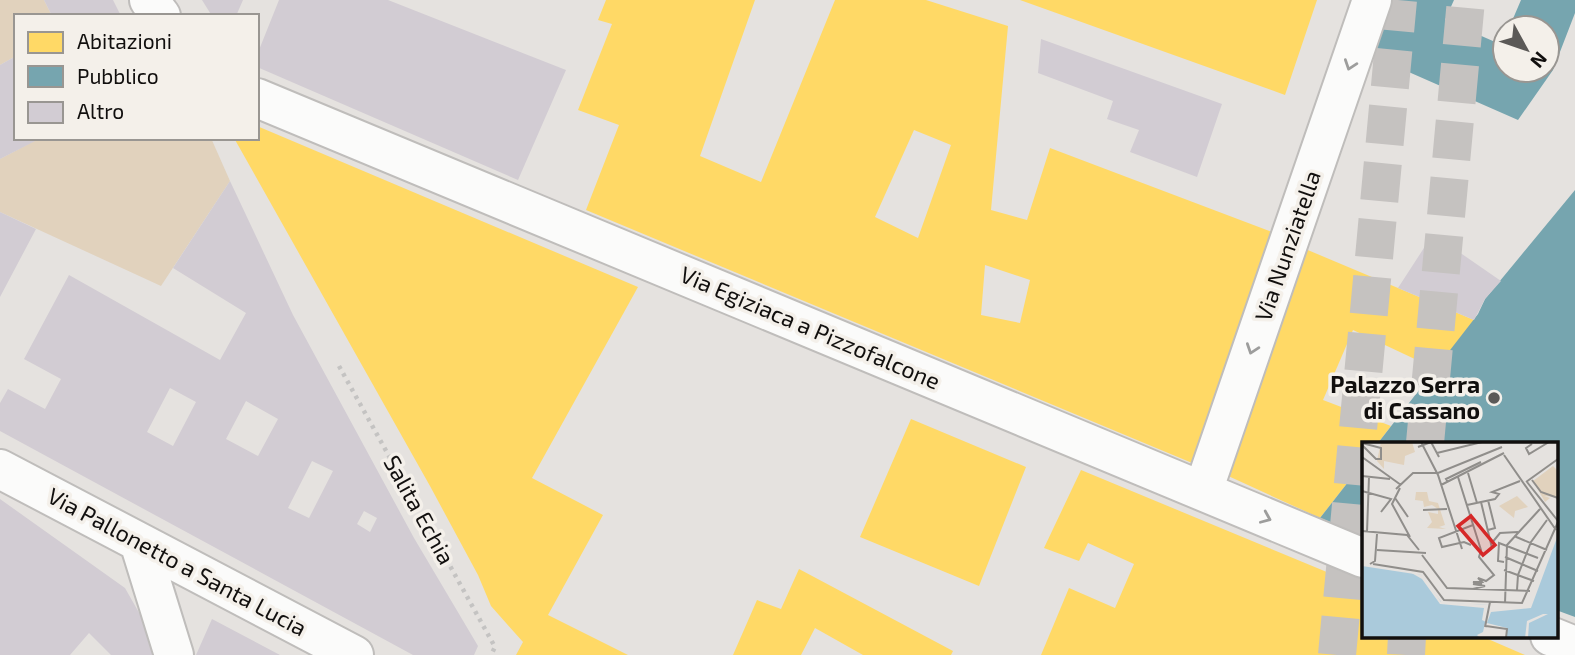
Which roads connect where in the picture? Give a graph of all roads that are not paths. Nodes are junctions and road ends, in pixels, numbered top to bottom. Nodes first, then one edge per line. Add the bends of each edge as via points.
1 (1372, 0) edge
2 (259, 99) edge
3 (0, 469) edge
4 (1203, 491) junction
5 (139, 542) junction
6 (1362, 558) edge
7 (1555, 638) edge
8 (1575, 646) edge
9 (174, 655) edge
10 (354, 655) edge

1 -> 4 street, Via Nunziatella
2 - 4 street, Via Egiziaca a Pizzofalcone
3 - 5 street, Via Pallonetto a Santa Lucia
4 -> 6 street, Via Egiziaca a Pizzofalcone
5 - 9 street
5 - 10 street, Via Pallonetto a Santa Lucia
7 - 8 street

